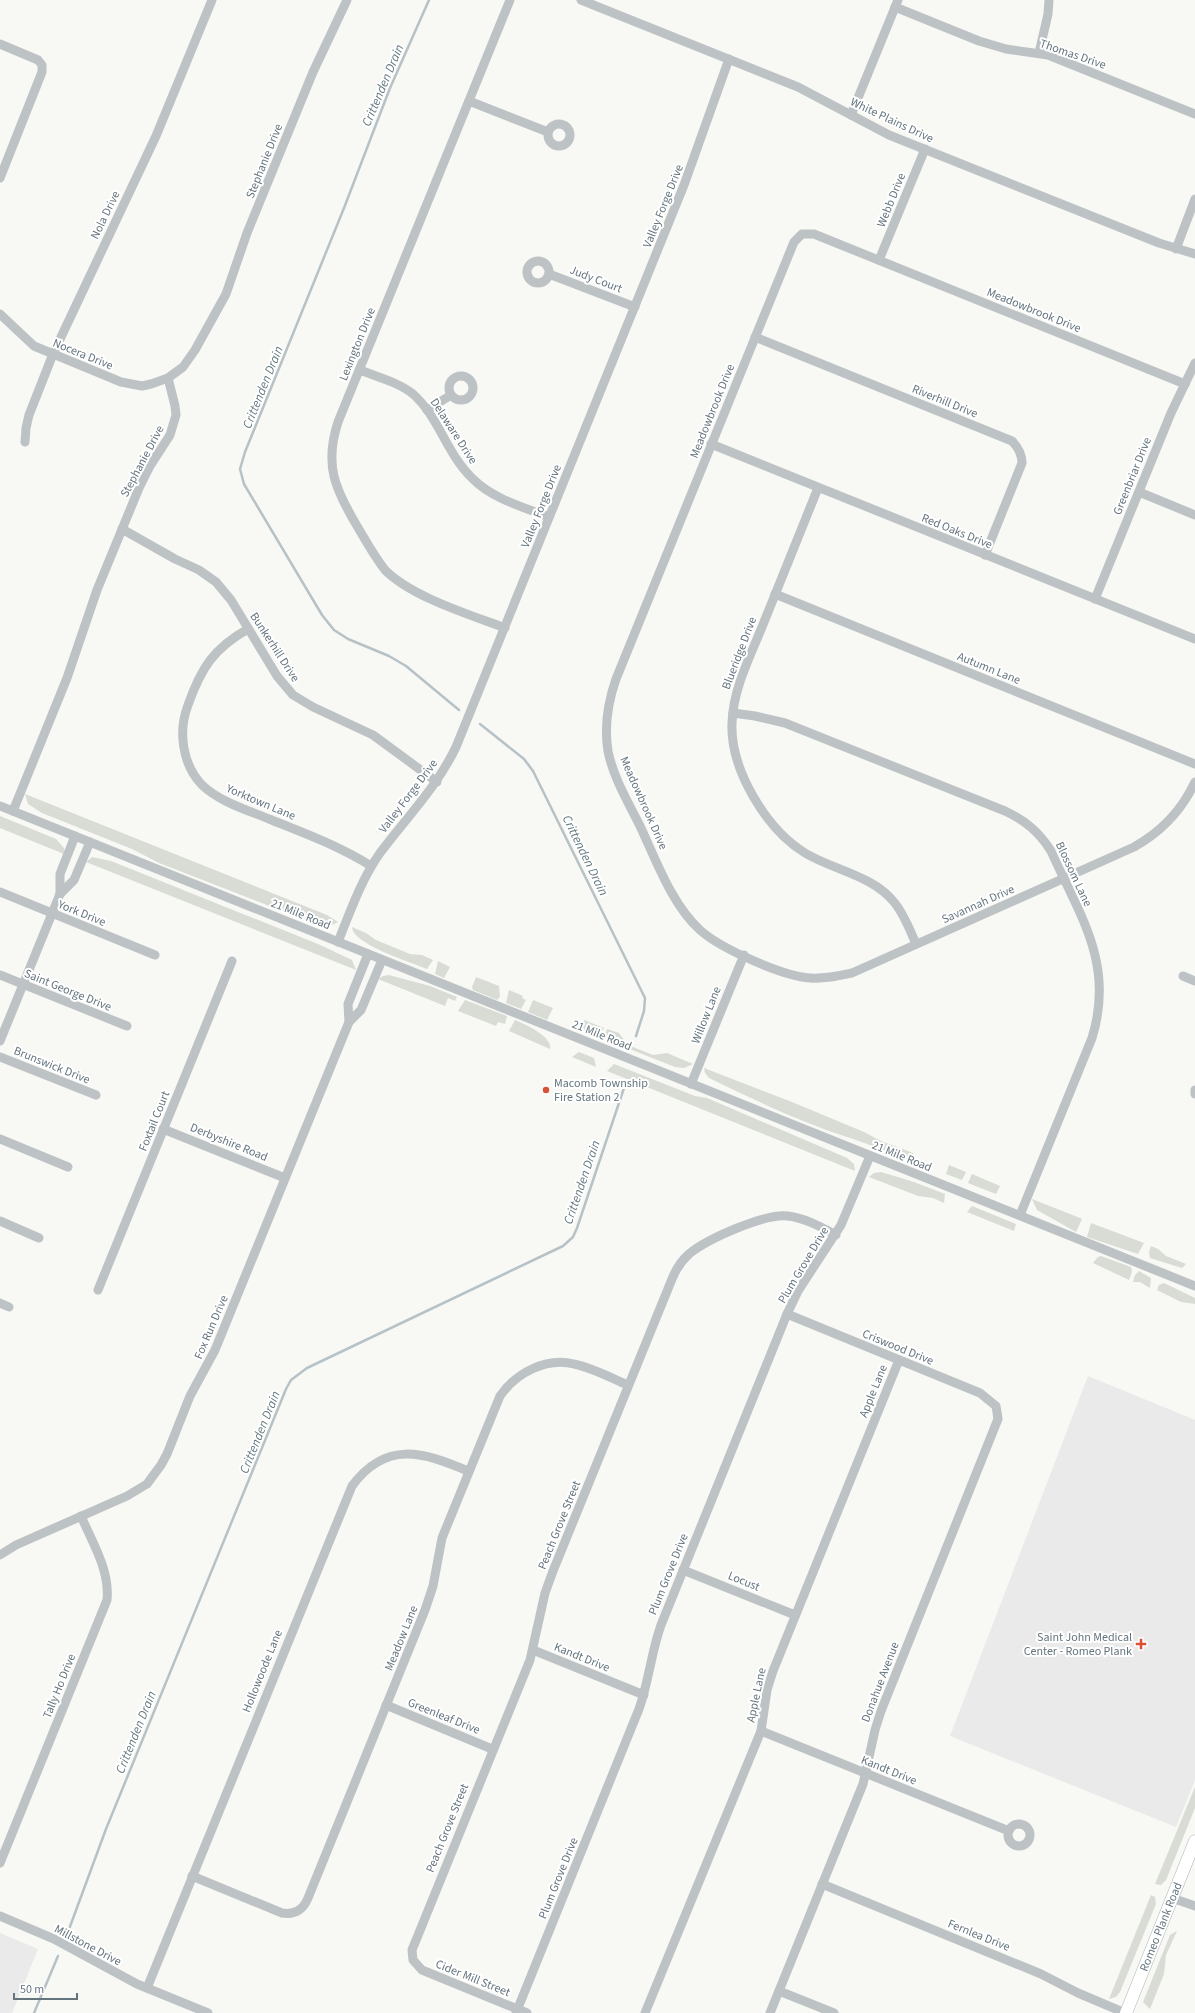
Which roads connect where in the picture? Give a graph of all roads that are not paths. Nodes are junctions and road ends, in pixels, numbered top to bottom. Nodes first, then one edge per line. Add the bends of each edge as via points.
1 (212, 0) edge
2 (346, 0) edge
3 (510, 0) edge
4 (581, 0) edge
5 (1049, 0) edge
6 (897, 3) edge
7 (0, 44) edge
8 (1039, 53) junction
9 (729, 59) junction
10 (469, 101) junction
11 (1195, 114) edge
12 (851, 115) junction
13 (548, 132) dead end
14 (925, 149) junction
15 (0, 178) edge
16 (1195, 199) edge
17 (1176, 249) junction
18 (1195, 254) edge
19 (879, 260) junction
20 (549, 274) dead end
21 (635, 307) junction
22 (0, 314) edge
23 (755, 337) junction
24 (53, 354) junction
25 (1195, 363) edge
26 (360, 370) junction
27 (168, 378) junction
28 (1185, 384) junction
29 (451, 395) dead end
30 (427, 410) junction
31 (25, 442) dead end
32 (711, 444) junction
33 (818, 488) junction
34 (1139, 492) junction
35 (1195, 515) edge
36 (549, 517) junction
37 (122, 529) junction
38 (985, 555) junction
39 (775, 594) junction
40 (1095, 599) junction
41 (248, 628) junction
42 (504, 628) junction
43 (1195, 639) edge
44 (733, 713) junction
45 (1195, 764) edge
46 (437, 782) junction
47 (1195, 782) edge
48 (0, 806) edge
49 (13, 811) junction
50 (75, 836) junction
51 (90, 842) junction
52 (371, 866) junction
53 (1064, 880) junction
54 (0, 892) edge
55 (60, 894) junction
56 (52, 914) junction
57 (338, 942) junction
58 (916, 944) junction
59 (368, 954) junction
60 (155, 955) dead end
61 (744, 956) junction
62 (232, 960) dead end
63 (382, 960) junction
64 (0, 975) edge
65 (1182, 976) dead end
66 (1195, 981) edge
67 (23, 984) junction
68 (349, 1022) junction
69 (126, 1026) dead end
70 (0, 1041) edge
71 (0, 1057) edge
72 (691, 1084) junction
73 (1195, 1090) edge
74 (1195, 1094) edge
75 (96, 1095) dead end
76 (163, 1129) junction
77 (0, 1139) edge
78 (870, 1156) junction
79 (68, 1167) dead end
80 (285, 1178) junction
81 (1020, 1215) junction
82 (0, 1222) edge
83 (836, 1234) junction
84 (39, 1238) dead end
85 (1195, 1286) edge
86 (98, 1290) dead end
87 (0, 1303) edge
88 (9, 1307) dead end
89 (787, 1314) junction
90 (899, 1360) junction
91 (628, 1385) junction
92 (996, 1406) joint
93 (468, 1471) junction
94 (81, 1516) junction
95 (0, 1555) edge
96 (683, 1570) junction
97 (795, 1615) junction
98 (533, 1650) junction
99 (644, 1695) junction
100 (386, 1705) junction
101 (761, 1730) junction
102 (492, 1749) junction
103 (866, 1773) junction
104 (1009, 1831) dead end
105 (1195, 1841) edge
106 (0, 1864) edge
107 (192, 1876) junction
108 (822, 1884) junction
109 (1172, 1898) junction
110 (1195, 1906) edge
111 (0, 1916) edge
112 (413, 1960) joint
113 (147, 1988) junction
114 (780, 1991) junction
115 (516, 2011) edge
116 (208, 2013) edge
117 (527, 2013) edge
118 (645, 2013) edge
119 (770, 2013) edge
120 (834, 2013) edge
121 (1126, 2013) edge

1 - 24 street, Nola Drive via 156,136
2 - 27 street, Stephanie Drive via 322,51 247,233 226,294 189,359
3 - 10 street, Lexington Drive
4 - 9 street, White Plains Drive
5 - 8 street
6 - 8 street, Thomas Drive via 979,42 1006,49
6 - 12 street
7 - 15 street via 32,57 42,65 41,78
8 - 11 street, Thomas Drive via 1065,61
9 - 12 street, White Plains Drive via 812,93
9 - 21 street, Valley Forge Drive via 684,185
10 - 13 street
10 - 26 street, Lexington Drive
12 - 14 street, White Plains Drive via 889,135
14 - 17 street, White Plains Drive
14 - 19 street, Webb Drive
16 - 17 street
17 - 18 street, White Plains Drive
19 - 23 street, Meadowbrook Drive via 814,234 802,234 794,242
19 - 28 street, Meadowbrook Drive
20 - 21 street, Judy Court
21 - 36 street, Valley Forge Drive
22 - 24 street, Nocera Drive via 26,340
23 - 32 street, Meadowbrook Drive
23 - 38 street, Riverhill Drive via 1012,441 1022,457 1022,463
24 - 27 street, Nocera Drive via 131,385 151,384
24 - 31 street, Nola Drive via 29,415
25 - 28 street, Greenbriar Drive
26 - 30 street, Delaware Drive via 401,387 416,397
26 - 42 street, Lexington Drive via 338,422 332,447 332,470 346,507 377,560 394,579 414,591
27 - 37 street, Stephanie Drive via 175,406 174,425 145,476
28 - 34 street, Greenbriar Drive
29 - 30 street
30 - 36 street, Delaware Drive via 458,462 472,479 492,493
32 - 33 street, Red Oaks Drive
32 - 61 street, Meadowbrook Drive via 612,691 607,740 615,774 678,903 701,931
33 - 38 street, Red Oaks Drive
33 - 39 street, Blueridge Drive
34 - 35 street
34 - 40 street, Greenbriar Drive
36 - 42 street, Valley Forge Drive
37 - 41 street, Bunkerhill Drive via 208,575 224,590
37 - 49 street, Stephanie Drive via 97,590 67,678
38 - 40 street, Red Oaks Drive
39 - 44 street, Blueridge Drive via 742,677
39 - 45 street, Autumn Lane
40 - 43 street, Red Oaks Drive
41 - 46 street, Bunkerhill Drive via 277,676 293,695 373,735
41 - 52 street, Yorktown Lane via 219,649 204,670 189,702 182,736 190,766 202,784 222,799 329,843
42 - 46 street, Valley Forge Drive via 456,747
44 - 53 street, Blossom Lane via 785,723 1018,817 1045,840
44 - 58 street, Blueridge Drive via 732,734 737,758 748,786 767,818 800,850 864,879 885,893 901,911
46 - 52 street, Valley Forge Drive
47 - 53 street, Savannah Drive via 1177,812 1156,833 1134,847
48 - 49 street, 21 Mile Road
49 - 50 street, 21 Mile Road
50 - 51 street, 21 Mile Road
50 - 55 street via 60,874
51 - 55 street via 74,880
51 - 57 street, 21 Mile Road
52 - 57 street, Valley Forge Drive
53 - 58 street, Savannah Drive
53 - 81 street, Blossom Lane via 1096,957 1100,985 1099,1011 1092,1038
54 - 56 street, York Drive
55 - 56 street
56 - 60 street, York Drive
56 - 67 street
57 - 59 street, 21 Mile Road
58 - 61 street, Savannah Drive via 852,973 823,978 794,975
59 - 63 street, 21 Mile Road
59 - 68 street, Fox Run Drive via 348,1004
61 - 72 street, Willow Lane
62 - 76 street, Foxtail Court
63 - 68 street, Fox Run Drive via 361,1010
63 - 72 street, 21 Mile Road
64 - 67 street, Saint George Drive
65 - 66 street
67 - 69 street, Saint George Drive
67 - 70 street
68 - 80 street, Fox Run Drive
71 - 75 street, Brunswick Drive
72 - 78 street, 21 Mile Road
73 - 74 street
76 - 80 street, Derbyshire Road
76 - 86 street, Foxtail Court
77 - 79 street
78 - 81 street, 21 Mile Road
78 - 83 street, Plum Grove Drive
80 - 94 street, Fox Run Drive via 215,1350 190,1396 161,1465 138,1490
81 - 85 street, 21 Mile Road
82 - 84 street
83 - 89 street, Plum Grove Drive via 798,1291
83 - 91 street, Peach Grove Street via 797,1217 776,1215 757,1220 697,1248 681,1262 674,1274
87 - 88 street
89 - 90 street, Criswood Drive
89 - 96 street, Plum Grove Drive
90 - 92 street, Criswood Drive via 980,1393
90 - 97 street, Apple Lane
91 - 93 street, Meadow Lane via 566,1362 544,1365 522,1374 513,1380 500,1396
91 - 98 street, Peach Grove Street via 549,1582
92 - 103 street, Donahue Avenue via 997,1425 881,1711
93 - 100 street, Meadow Lane via 439,1546 430,1596
93 - 107 street, Hollowoode Lane via 428,1456 405,1453 375,1463 352,1486
94 - 95 street, Fox Run Drive via 16,1545
94 - 106 street, Tally Ho Drive via 104,1569 108,1589 106,1600
96 - 97 street, Locust
96 - 99 street, Plum Grove Drive via 656,1639
97 - 101 street, Apple Lane via 769,1681
98 - 99 street, Kandt Drive
98 - 102 street, Peach Grove Street
99 - 115 street, Plum Grove Drive
100 - 102 street, Greenleaf Drive
100 - 107 street, Meadow Lane via 308,1898 301,1909 296,1913 282,1913
101 - 103 street, Kandt Drive
101 - 118 street, Apple Lane
102 - 112 street, Peach Grove Street via 413,1946
103 - 104 street, Kandt Drive
103 - 108 street, Donahue Avenue
105 - 109 main road, Romeo Plank Road
107 - 113 street, Hollowoode Lane
108 - 114 street, Donahue Avenue
108 - 121 street, Fernlea Drive via 1041,1974 1073,1991
109 - 110 street
109 - 121 main road, Romeo Plank Road
111 - 113 street, Millstone Drive via 54,1939
112 - 115 street, Cider Mill Street via 422,1970
113 - 116 street, Millstone Drive
114 - 119 street, Donahue Avenue
114 - 120 street
115 - 117 street, Cider Mill Street

